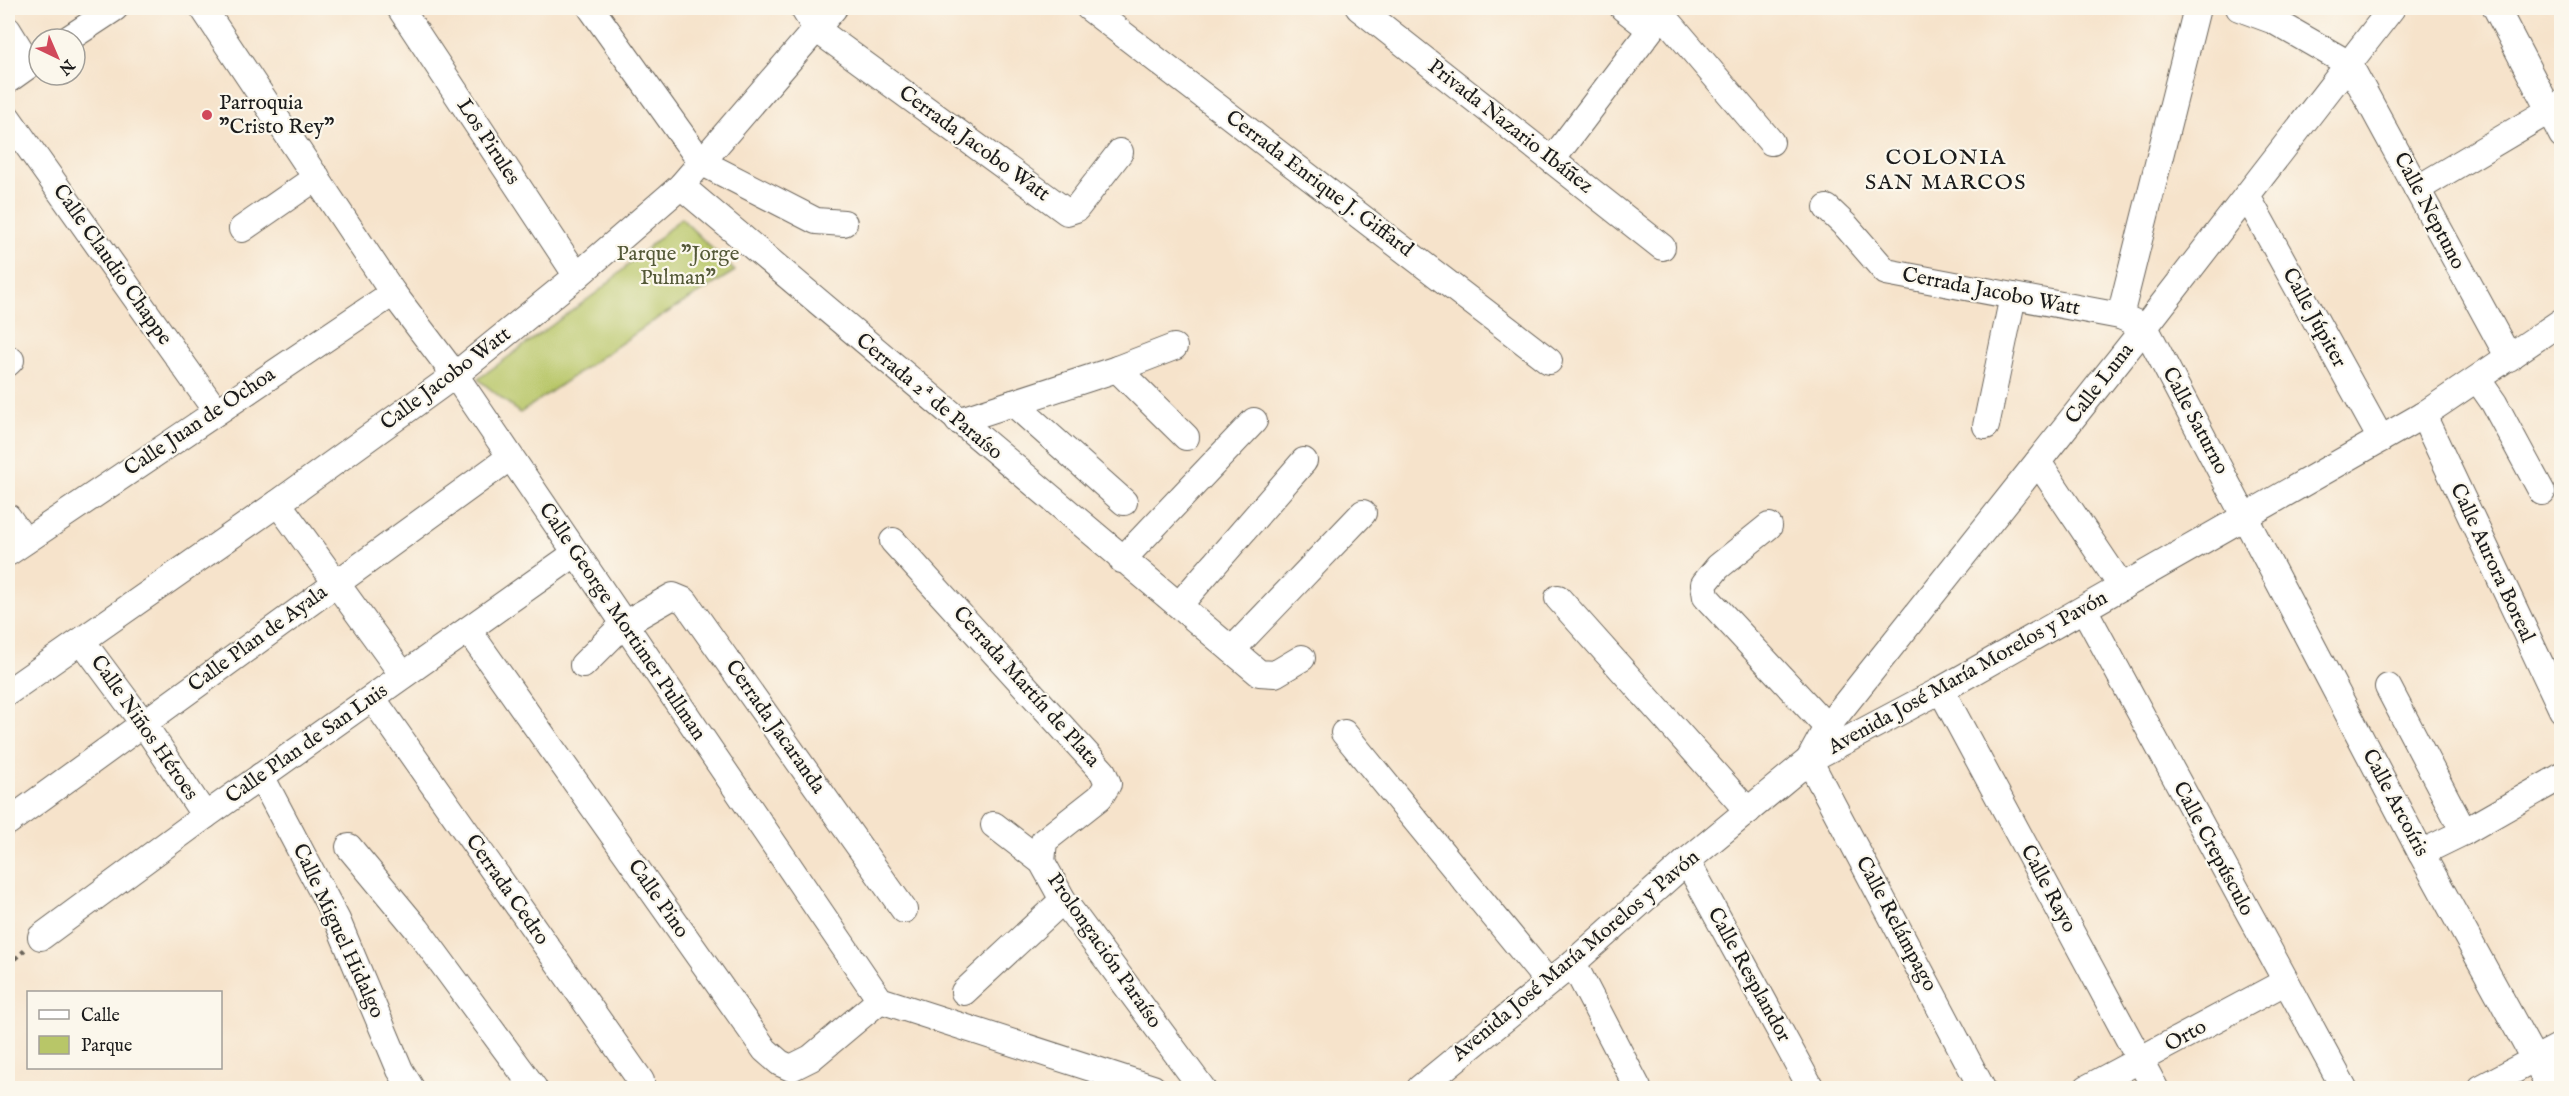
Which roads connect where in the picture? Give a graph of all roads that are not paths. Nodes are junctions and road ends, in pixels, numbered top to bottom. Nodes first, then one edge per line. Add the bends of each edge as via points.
1 (203, 8) edge
2 (400, 8) edge
3 (591, 8) edge
4 (834, 8) edge
5 (1089, 8) edge
6 (1359, 8) edge
7 (1623, 8) edge
8 (2197, 8) edge
9 (2239, 8) edge
10 (2392, 8) edge
11 (2496, 8) edge
12 (107, 10) edge
13 (1660, 17) edge
14 (810, 18) edge
15 (84, 27) edge
16 (8, 30) edge
17 (27, 53) edge
18 (2349, 64) junction
19 (27, 66) edge
20 (8, 80) edge
21 (2555, 106) edge
22 (8, 118) edge
23 (2562, 135) edge
24 (1770, 142) dead end
25 (1120, 152) dead end
26 (1552, 160) junction
27 (701, 162) junction
28 (317, 177) junction
29 (681, 186) junction
30 (2417, 189) junction
31 (2247, 196) junction
32 (1827, 208) dead end
33 (844, 223) dead end
34 (242, 229) dead end
35 (1662, 247) dead end
36 (577, 276) junction
37 (393, 293) junction
38 (2013, 296) junction
39 (2120, 316) junction
40 (2562, 321) edge
41 (2145, 327) junction
42 (1174, 347) dead end
43 (2509, 358) junction
44 (1549, 361) dead end
45 (1117, 369) junction
46 (455, 375) junction
47 (2478, 380) junction
48 (1013, 403) junction
49 (216, 411) junction
50 (2423, 416) junction
51 (958, 421) junction
52 (1254, 421) dead end
53 (1986, 426) dead end
54 (1186, 437) dead end
55 (2381, 439) junction
56 (509, 458) junction
57 (1304, 461) dead end
58 (2038, 462) junction
59 (2542, 492) dead end
60 (1124, 502) dead end
61 (278, 503) junction
62 (1363, 513) dead end
63 (2245, 516) junction
64 (8, 517) edge
65 (1769, 526) dead end
66 (893, 541) dead end
67 (16, 547) edge
68 (576, 553) junction
69 (1122, 560) junction
70 (336, 582) junction
71 (2122, 587) junction
72 (1558, 598) dead end
73 (1179, 605) junction
74 (2084, 609) junction
75 (624, 624) junction
76 (468, 630) junction
77 (82, 641) junction
78 (1232, 650) junction
79 (1302, 658) dead end
80 (583, 665) dead end
81 (403, 675) junction
82 (2388, 687) dead end
83 (1941, 690) junction
84 (8, 692) edge
85 (372, 699) junction
86 (2562, 710) edge
87 (143, 723) junction
88 (1827, 727) junction
89 (1344, 733) dead end
90 (1809, 760) junction
91 (261, 776) junction
92 (2562, 776) edge
93 (1748, 811) junction
94 (205, 816) junction
95 (8, 822) edge
96 (994, 825) dead end
97 (2464, 832) junction
98 (350, 847) dead end
99 (2421, 853) junction
100 (1687, 861) junction
101 (1042, 862) junction
102 (1063, 900) junction
103 (904, 910) dead end
104 (41, 937) dead end
105 (1573, 963) junction
106 (1548, 982) junction
107 (2285, 982) junction
108 (964, 992) dead end
109 (880, 1000) junction
110 (2562, 1045) edge
111 (2534, 1059) junction
112 (2141, 1061) junction
113 (641, 1081) dead end
114 (411, 1089) edge
115 (534, 1089) edge
116 (1153, 1089) edge
117 (1202, 1089) edge
118 (1420, 1089) edge
119 (1638, 1089) edge
120 (1811, 1089) edge
121 (1982, 1089) edge
122 (2087, 1089) edge
123 (2155, 1089) edge
124 (2344, 1089) edge
125 (2481, 1089) edge
126 (2550, 1089) edge

1 - 28 street, Calle George Mortimer Pullman
2 - 36 street, Los Pirules
3 - 27 street
4 - 14 street, Calle Jacobo Watt
5 - 44 street, Cerrada Enrique J. Giffard
6 - 26 street, Privada Nazario Ibáñez
7 - 13 street
8 - 39 street
9 - 18 street via 2274,21
10 - 18 street, Calle Luna
11 - 21 street
12 - 15 street
13 - 24 street
13 - 26 street
14 - 25 street, Cerrada Jacobo Watt via 1067,212 1076,209
14 - 27 street, Calle Jacobo Watt
16 - 17 street
18 - 30 street, Calle Neptuno
18 - 31 street, Calle Luna
19 - 20 street
21 - 23 street
21 - 30 street
22 - 49 street, Calle Claudio Chappe
26 - 35 street, Privada Nazario Ibáñez
27 - 29 street, Calle Jacobo Watt
27 - 33 street via 816,221
28 - 34 street
28 - 37 street, Calle George Mortimer Pullman
29 - 36 street, Calle Jacobo Watt
29 - 51 street, Cerrada 2ª de Paraíso
30 - 43 street, Calle Neptuno
31 - 41 street, Calle Luna
31 - 55 street, Calle Júpiter
32 - 38 street, Cerrada Jacobo Watt via 1886,272
36 - 46 street, Calle Jacobo Watt
37 - 46 street, Calle George Mortimer Pullman
37 - 49 street, Calle Juan de Ochoa
38 - 39 street, Cerrada Jacobo Watt
38 - 53 street
39 - 41 street, Cerrada Jacobo Watt
40 - 43 street, Avenida José María Morelos y Pavón
41 - 58 street, Calle Luna
41 - 63 street, Calle Saturno
42 - 45 street
43 - 47 street, Avenida José María Morelos y Pavón
45 - 48 street
45 - 54 street
46 - 56 street, Calle George Mortimer Pullman
46 - 61 street, Calle Jacobo Watt
47 - 50 street, Avenida José María Morelos y Pavón
47 - 59 street
48 - 51 street
48 - 60 street
49 - 67 street, Calle Juan de Ochoa
50 - 55 street, Avenida José María Morelos y Pavón
50 - 86 street, Calle Aurora Boreal
51 - 69 street, Cerrada 2ª de Paraíso
52 - 69 street
55 - 63 street, Avenida José María Morelos y Pavón
56 - 68 street, Calle George Mortimer Pullman
56 - 70 street, Calle Plan de Ayala
57 - 73 street
58 - 71 street
58 - 88 street, Calle Luna
61 - 70 street
61 - 77 street, Calle Jacobo Watt
62 - 78 street
63 - 71 street, Avenida José María Morelos y Pavón
63 - 99 street, Calle Arcoíris
64 - 67 street
65 - 88 street via 1718,567 1704,584 1706,597
66 - 101 street, Cerrada Martín de Plata via 1103,772 1108,784 1100,797 1044,841
68 - 75 street, Calle George Mortimer Pullman
68 - 76 street, Calle Plan de San Luis
69 - 73 street, Cerrada 2ª de Paraíso
70 - 81 street
70 - 87 street, Calle Plan de Ayala
71 - 74 street, Avenida José María Morelos y Pavón
72 - 93 street
73 - 78 street, Cerrada 2ª de Paraíso
74 - 83 street, Avenida José María Morelos y Pavón
74 - 107 street, Calle Crepúsculo
75 - 80 street
75 - 103 street, Cerrada Jacaranda via 674,596 685,601
75 - 109 street, Calle George Mortimer Pullman
76 - 81 street, Calle Plan de San Luis
76 - 109 street, Calle Pino via 758,1040 780,1063 791,1068 811,1058
77 - 84 street, Calle Jacobo Watt
77 - 87 street, Calle Niños Héroes
78 - 79 street, Cerrada 2ª de Paraíso via 1259,673 1275,674
81 - 85 street, Calle Plan de San Luis
82 - 97 street
83 - 90 street, Avenida José María Morelos y Pavón
83 - 112 street, Calle Rayo
85 - 91 street, Calle Plan de San Luis
85 - 113 street, Cerrada Cedro
87 - 94 street, Calle Niños Héroes
87 - 95 street, Calle Plan de Ayala
88 - 90 street, Calle Luna
89 - 106 street
90 - 93 street, Avenida José María Morelos y Pavón
90 - 121 street, Calle Relámpago
91 - 94 street, Calle Plan de San Luis
91 - 114 street, Calle Miguel Hidalgo via 341,930
92 - 97 street
93 - 100 street, Avenida José María Morelos y Pavón
94 - 104 street, Calle Plan de San Luis
96 - 101 street, Prolongación Paraíso
97 - 99 street
98 - 115 street via 417,929
99 - 111 street, Calle Arcoíris
100 - 105 street, Avenida José María Morelos y Pavón
100 - 120 street, Calle Resplandor
101 - 102 street, Prolongación Paraíso
102 - 108 street
102 - 117 street, Prolongación Paraíso
105 - 106 street, Avenida José María Morelos y Pavón
105 - 119 street
106 - 118 street, Avenida José María Morelos y Pavón
107 - 112 street, Orto
107 - 124 street, Calle Crepúsculo
109 - 116 street
110 - 111 street
111 - 125 street
111 - 126 street, Calle Arcoíris
112 - 122 street, Orto
112 - 123 street, Calle Rayo

